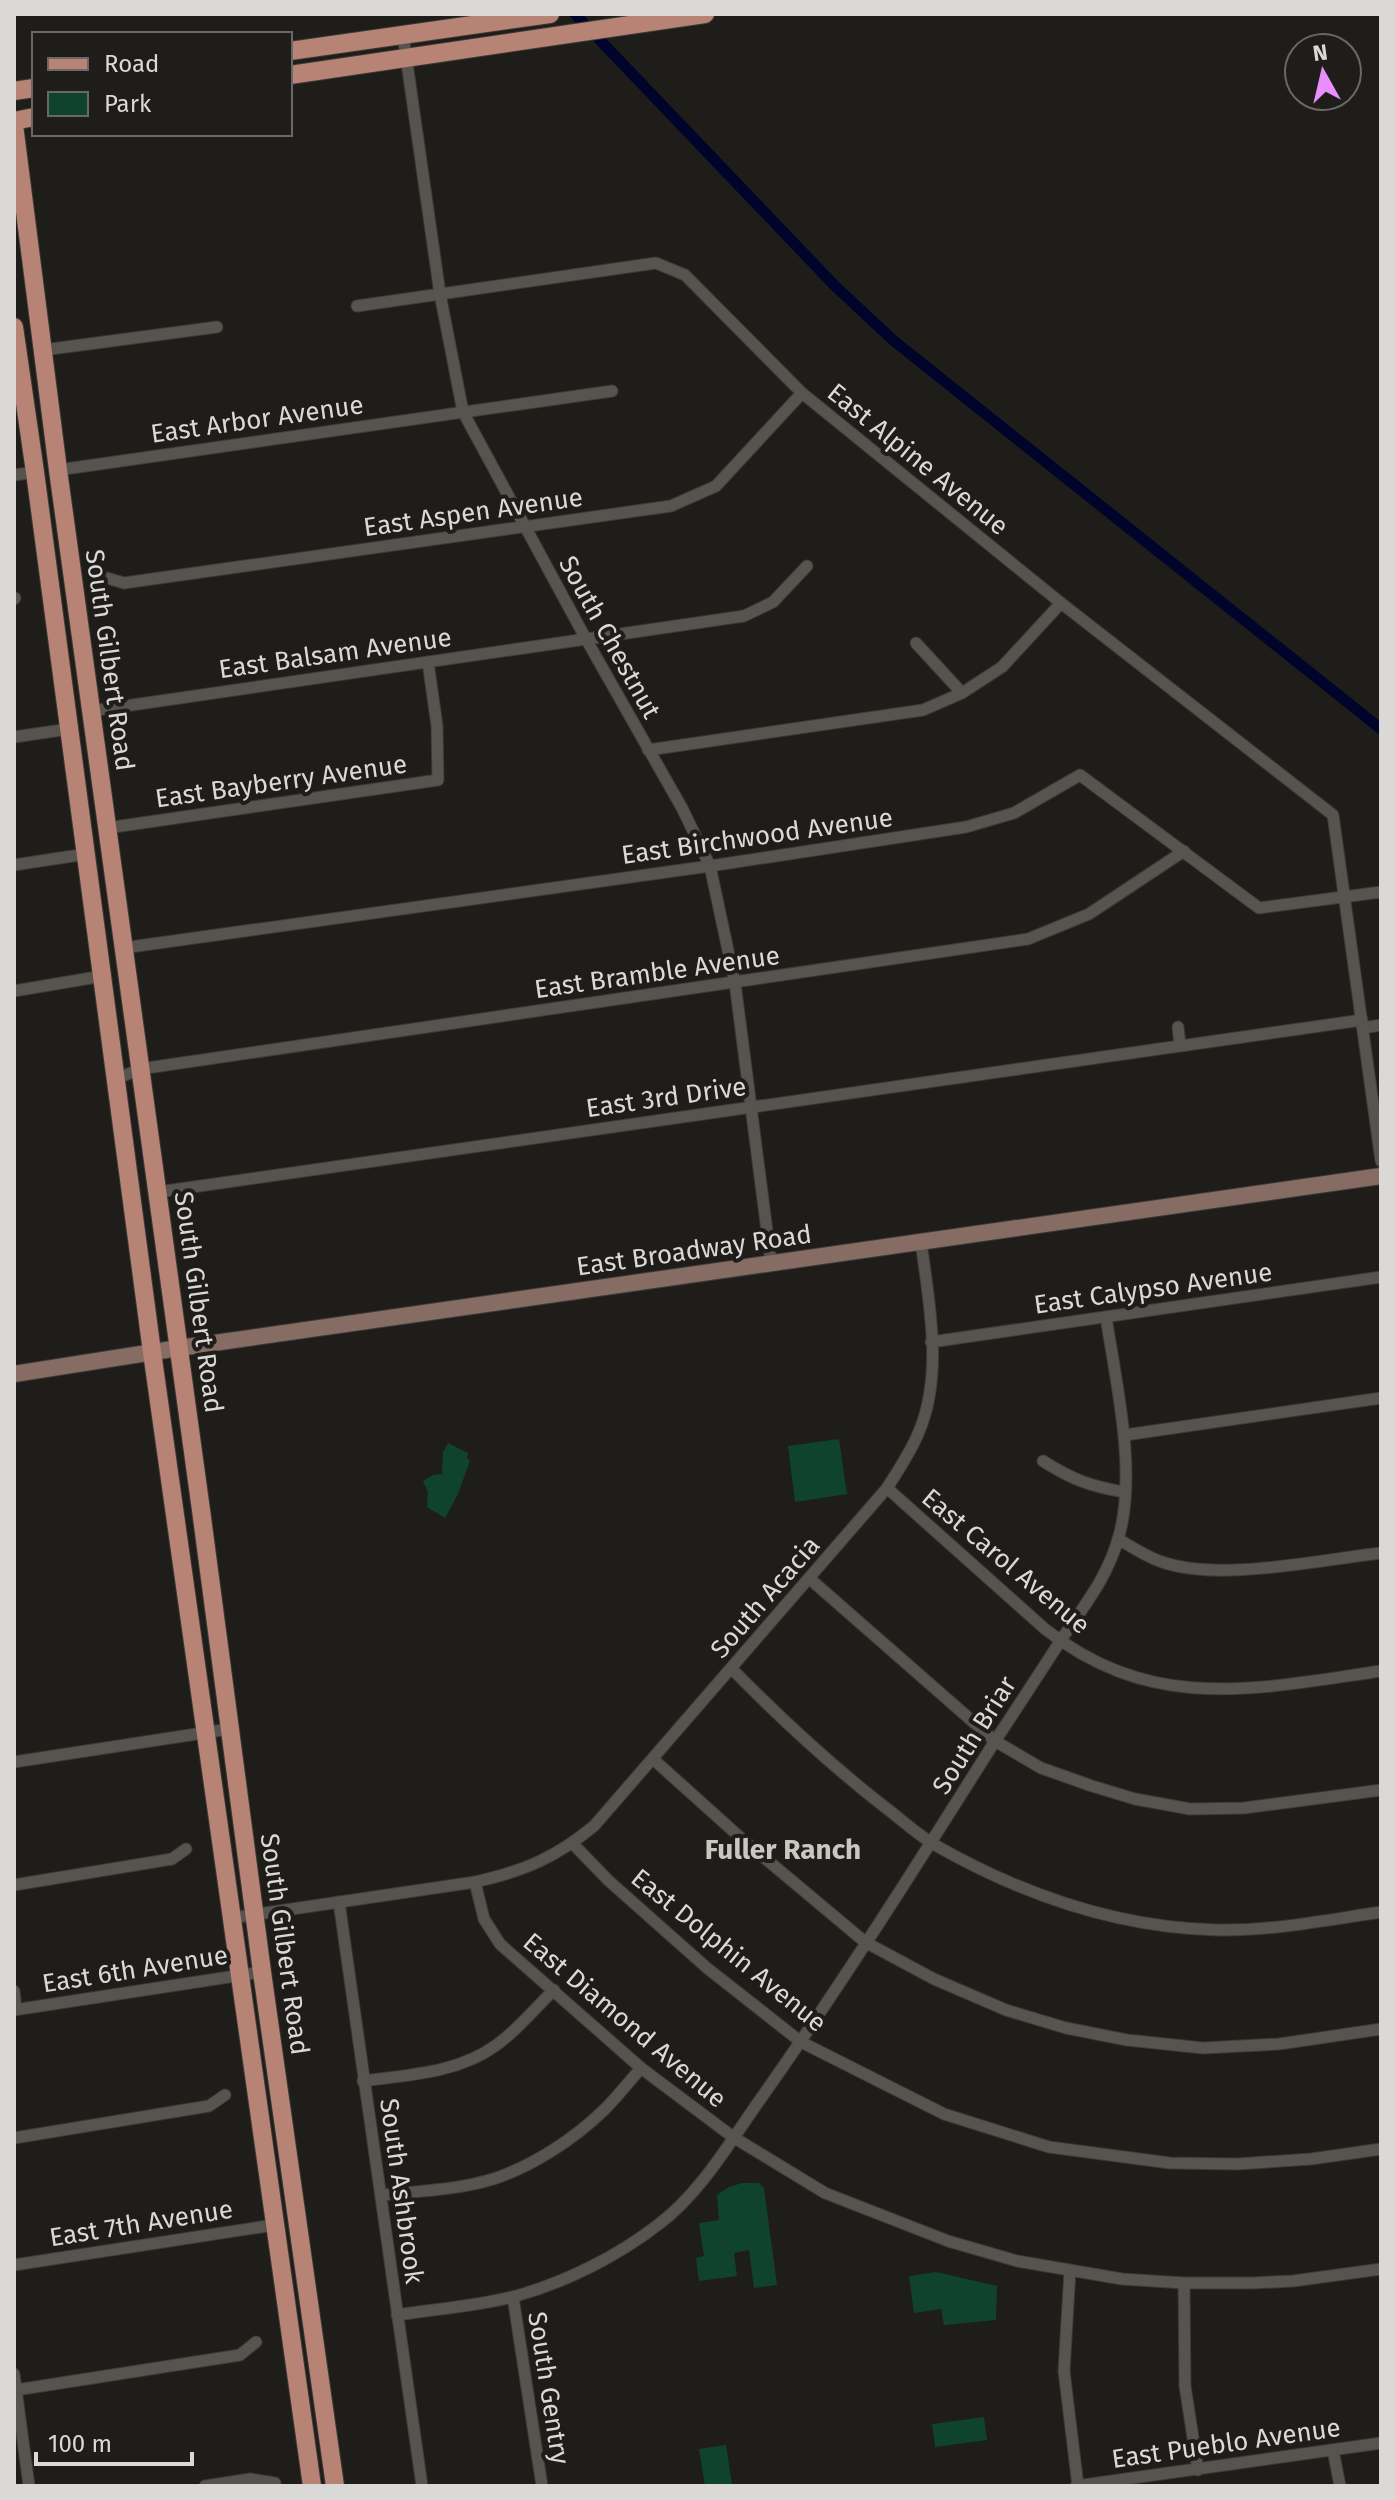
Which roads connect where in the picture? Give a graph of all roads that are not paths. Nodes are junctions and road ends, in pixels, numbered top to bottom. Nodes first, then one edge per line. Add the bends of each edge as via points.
1 (550, 14) edge
2 (705, 14) edge
3 (403, 35) junction
4 (329, 46) junction
5 (292, 51) edge
6 (406, 57) junction
7 (292, 59) edge
8 (292, 75) edge
9 (14, 123) edge
10 (440, 294) junction
11 (357, 306) dead end
12 (217, 327) dead end
13 (15, 337) edge
14 (43, 350) junction
15 (612, 391) dead end
16 (802, 393) junction
17 (463, 412) junction
18 (58, 470) junction
19 (35, 472) junction
20 (14, 475) edge
21 (525, 527) junction
22 (807, 566) dead end
23 (107, 578) dead end
24 (1061, 603) junction
25 (586, 639) junction
26 (916, 643) dead end
27 (428, 662) junction
28 (962, 693) junction
29 (91, 711) junction
30 (69, 729) junction
31 (14, 737) edge
32 (648, 750) junction
33 (107, 828) junction
34 (1184, 851) junction
35 (86, 854) junction
36 (14, 865) edge
37 (710, 866) junction
38 (1381, 892) edge
39 (1346, 897) junction
40 (123, 948) junction
41 (103, 976) junction
42 (735, 983) junction
43 (14, 991) edge
44 (1362, 1024) junction
45 (1381, 1025) edge
46 (1178, 1027) dead end
47 (1180, 1045) junction
48 (140, 1069) junction
49 (116, 1079) junction
50 (751, 1107) junction
51 (1381, 1161) edge
52 (1381, 1176) edge
53 (158, 1192) junction
54 (921, 1242) junction
55 (771, 1262) junction
56 (1381, 1277) edge
57 (1106, 1317) junction
58 (931, 1342) junction
59 (179, 1348) junction
60 (152, 1352) junction
61 (14, 1374) edge
62 (1381, 1398) edge
63 (1125, 1435) junction
64 (1043, 1461) dead end
65 (887, 1488) junction
66 (1125, 1492) junction
67 (178, 1530) junction
68 (1118, 1539) junction
69 (1381, 1553) edge
70 (810, 1579) junction
71 (214, 1608) junction
72 (195, 1641) junction
73 (1061, 1641) junction
74 (732, 1669) junction
75 (1381, 1671) edge
76 (224, 1687) junction
77 (229, 1729) junction
78 (207, 1733) junction
79 (995, 1741) junction
80 (653, 1759) junction
81 (14, 1762) edge
82 (1381, 1790) edge
83 (932, 1843) junction
84 (573, 1844) junction
85 (186, 1849) dead end
86 (475, 1882) junction
87 (14, 1885) edge
88 (339, 1902) junction
89 (1381, 1912) edge
90 (254, 1914) junction
91 (231, 1918) junction
92 (865, 1942) junction
93 (262, 1972) junction
94 (239, 1976) junction
95 (554, 1990) junction
96 (14, 1991) edge
97 (15, 2010) edge
98 (1381, 2029) edge
99 (801, 2042) junction
100 (641, 2068) junction
101 (363, 2081) junction
102 (225, 2095) dead end
103 (733, 2137) junction
104 (14, 2138) edge
105 (1381, 2149) edge
106 (382, 2195) junction
107 (274, 2225) junction
108 (14, 2265) edge
109 (1381, 2269) edge
110 (1070, 2271) junction
111 (1184, 2283) junction
112 (513, 2297) junction
113 (397, 2315) junction
114 (256, 2342) dead end
115 (14, 2374) edge
116 (16, 2390) junction
117 (1381, 2443) edge
118 (1333, 2450) junction
119 (1198, 2470) junction
120 (275, 2483) dead end
121 (29, 2486) edge
122 (205, 2486) edge
123 (312, 2486) edge
124 (335, 2486) edge
125 (422, 2486) edge
126 (542, 2486) edge
127 (1077, 2486) edge
128 (1340, 2486) edge

1 - 3 main road
2 - 6 main road
3 - 4 main road
3 - 6 street, South Chestnut
4 - 5 main road
4 - 7 main road
6 - 8 main road
6 - 10 street, South Chestnut
9 - 14 main road, South Gilbert Road
10 - 11 street, East Alpine Avenue
10 - 16 street, East Alpine Avenue via 656,263 685,275
10 - 17 street, South Chestnut
12 - 14 street
13 - 19 main road, South Gilbert Road
14 - 18 main road, South Gilbert Road
15 - 17 street, East Arbor Avenue
16 - 21 street, East Aspen Avenue via 716,486 671,506
16 - 24 street, East Alpine Avenue
17 - 18 street, East Arbor Avenue
17 - 21 street, South Chestnut
18 - 29 main road, South Gilbert Road
19 - 20 street
19 - 30 main road, South Gilbert Road
21 - 23 street, East Aspen Avenue via 124,583
21 - 25 street, South Chestnut
22 - 25 street, East Balsam Avenue via 773,602 744,616
24 - 28 street via 1002,667
24 - 39 street, East Alpine Avenue via 1333,815
25 - 27 street, East Balsam Avenue
25 - 32 street, South Chestnut
26 - 28 street
27 - 29 street, East Balsam Avenue
27 - 33 street, East Bayberry Avenue via 438,780
28 - 32 street via 923,710
29 - 33 main road, South Gilbert Road
30 - 31 street
30 - 35 main road, South Gilbert Road
32 - 37 street, South Chestnut
33 - 40 main road, South Gilbert Road
34 - 37 street, East Birchwood Avenue via 1080,775 1014,813 966,827
34 - 39 street, East Birchwood Avenue via 1259,908
34 - 42 street, East Bramble Avenue via 1089,914 1028,939
35 - 36 street
35 - 41 main road, South Gilbert Road
37 - 40 street, East Birchwood Avenue
37 - 42 street, South Chestnut
38 - 39 street
39 - 44 street
40 - 48 main road, South Gilbert Road
41 - 43 street
41 - 49 main road, South Gilbert Road
42 - 48 street, East Bramble Avenue
42 - 50 street, South Chestnut
44 - 45 street, East 3rd Drive
44 - 47 street, East 3rd Drive
44 - 51 street
46 - 47 street
47 - 50 street, East 3rd Drive
48 - 49 street, East Bramble Avenue
48 - 53 main road, South Gilbert Road
49 - 60 main road, South Gilbert Road
50 - 53 street, East 3rd Drive
50 - 55 street, South Chestnut
52 - 54 main road, East Broadway Road
53 - 59 main road, South Gilbert Road
54 - 55 main road, East Broadway Road
54 - 58 street, South Acacia
55 - 59 main road, East Broadway Road
56 - 57 street, East Calypso Avenue
57 - 58 street, East Calypso Avenue
57 - 63 street, South Briar
58 - 65 street, South Acacia via 923,1420
59 - 60 main road, East Broadway Road
59 - 71 main road, South Gilbert Road
60 - 61 main road, East Broadway Road
60 - 67 main road, South Gilbert Road
62 - 63 street
63 - 66 street, South Briar
64 - 66 street via 1069,1478
65 - 70 street, South Acacia
65 - 73 street, East Carol Avenue
66 - 68 street, South Briar
67 - 71 main road via 189,1546 202,1604
67 - 72 main road, South Gilbert Road
68 - 69 street via 1161,1562 1200,1570
68 - 73 street, South Briar via 1103,1580
70 - 74 street, South Acacia
70 - 79 street
71 - 76 main road, South Gilbert Road
72 - 76 main road via 206,1646
72 - 78 main road, South Gilbert Road
73 - 75 street, East Carol Avenue via 1103,1666 1178,1688 1267,1687
73 - 79 street, South Briar
74 - 80 street, South Acacia
74 - 83 street via 868,1793
76 - 77 main road, South Gilbert Road
77 - 78 street
77 - 90 main road, South Gilbert Road
78 - 81 street
78 - 91 main road, South Gilbert Road
79 - 82 street via 1041,1768 1092,1786 1190,1809 1244,1808
79 - 83 street, South Briar
80 - 84 street, South Acacia
80 - 92 street
83 - 89 street via 1059,1903 1147,1923 1217,1930
83 - 92 street, South Briar
84 - 86 street, South Acacia via 530,1868
84 - 99 street, East Dolphin Avenue via 707,1968
85 - 87 street via 172,1859
86 - 88 street, South Acacia
86 - 95 street, East Diamond Avenue via 484,1919 500,1944
88 - 90 street, South Acacia
88 - 101 street, South Ashbrook
90 - 91 street, South Acacia
90 - 93 main road, South Gilbert Road
91 - 94 main road, South Gilbert Road
92 - 98 street via 1006,2010 1127,2040 1203,2048 1279,2044
92 - 99 street, South Briar
93 - 94 street, East 6th Avenue
93 - 124 main road, South Gilbert Road
94 - 97 street, East 6th Avenue
94 - 107 main road, South Gilbert Road
95 - 100 street, East Diamond Avenue
95 - 101 street via 496,2046 469,2061
96 - 97 street
99 - 103 street, South Briar
99 - 105 street, East Dolphin Avenue via 944,2114 1049,2147 1170,2163 1237,2164
100 - 103 street, East Diamond Avenue
100 - 106 street via 604,2110 538,2158 493,2179
101 - 106 street, South Ashbrook
102 - 104 street via 209,2106
103 - 110 street, East Diamond Avenue via 825,2193 948,2241
103 - 112 street, South Briar via 661,2223 554,2284
106 - 113 street, South Ashbrook
107 - 108 street, East 7th Avenue
107 - 123 main road, South Gilbert Road
109 - 111 street, East Diamond Avenue via 1293,2281
110 - 111 street, East Diamond Avenue
110 - 127 street via 1064,2371
111 - 119 street via 1185,2386
112 - 113 street, South Briar
112 - 126 street, South Gentry
113 - 125 street, South Ashbrook
114 - 116 street via 240,2355
115 - 116 street
116 - 121 street
117 - 118 street, East Pueblo Avenue
118 - 119 street, East Pueblo Avenue
118 - 128 street
119 - 127 street, East Pueblo Avenue
120 - 122 street via 250,2479

